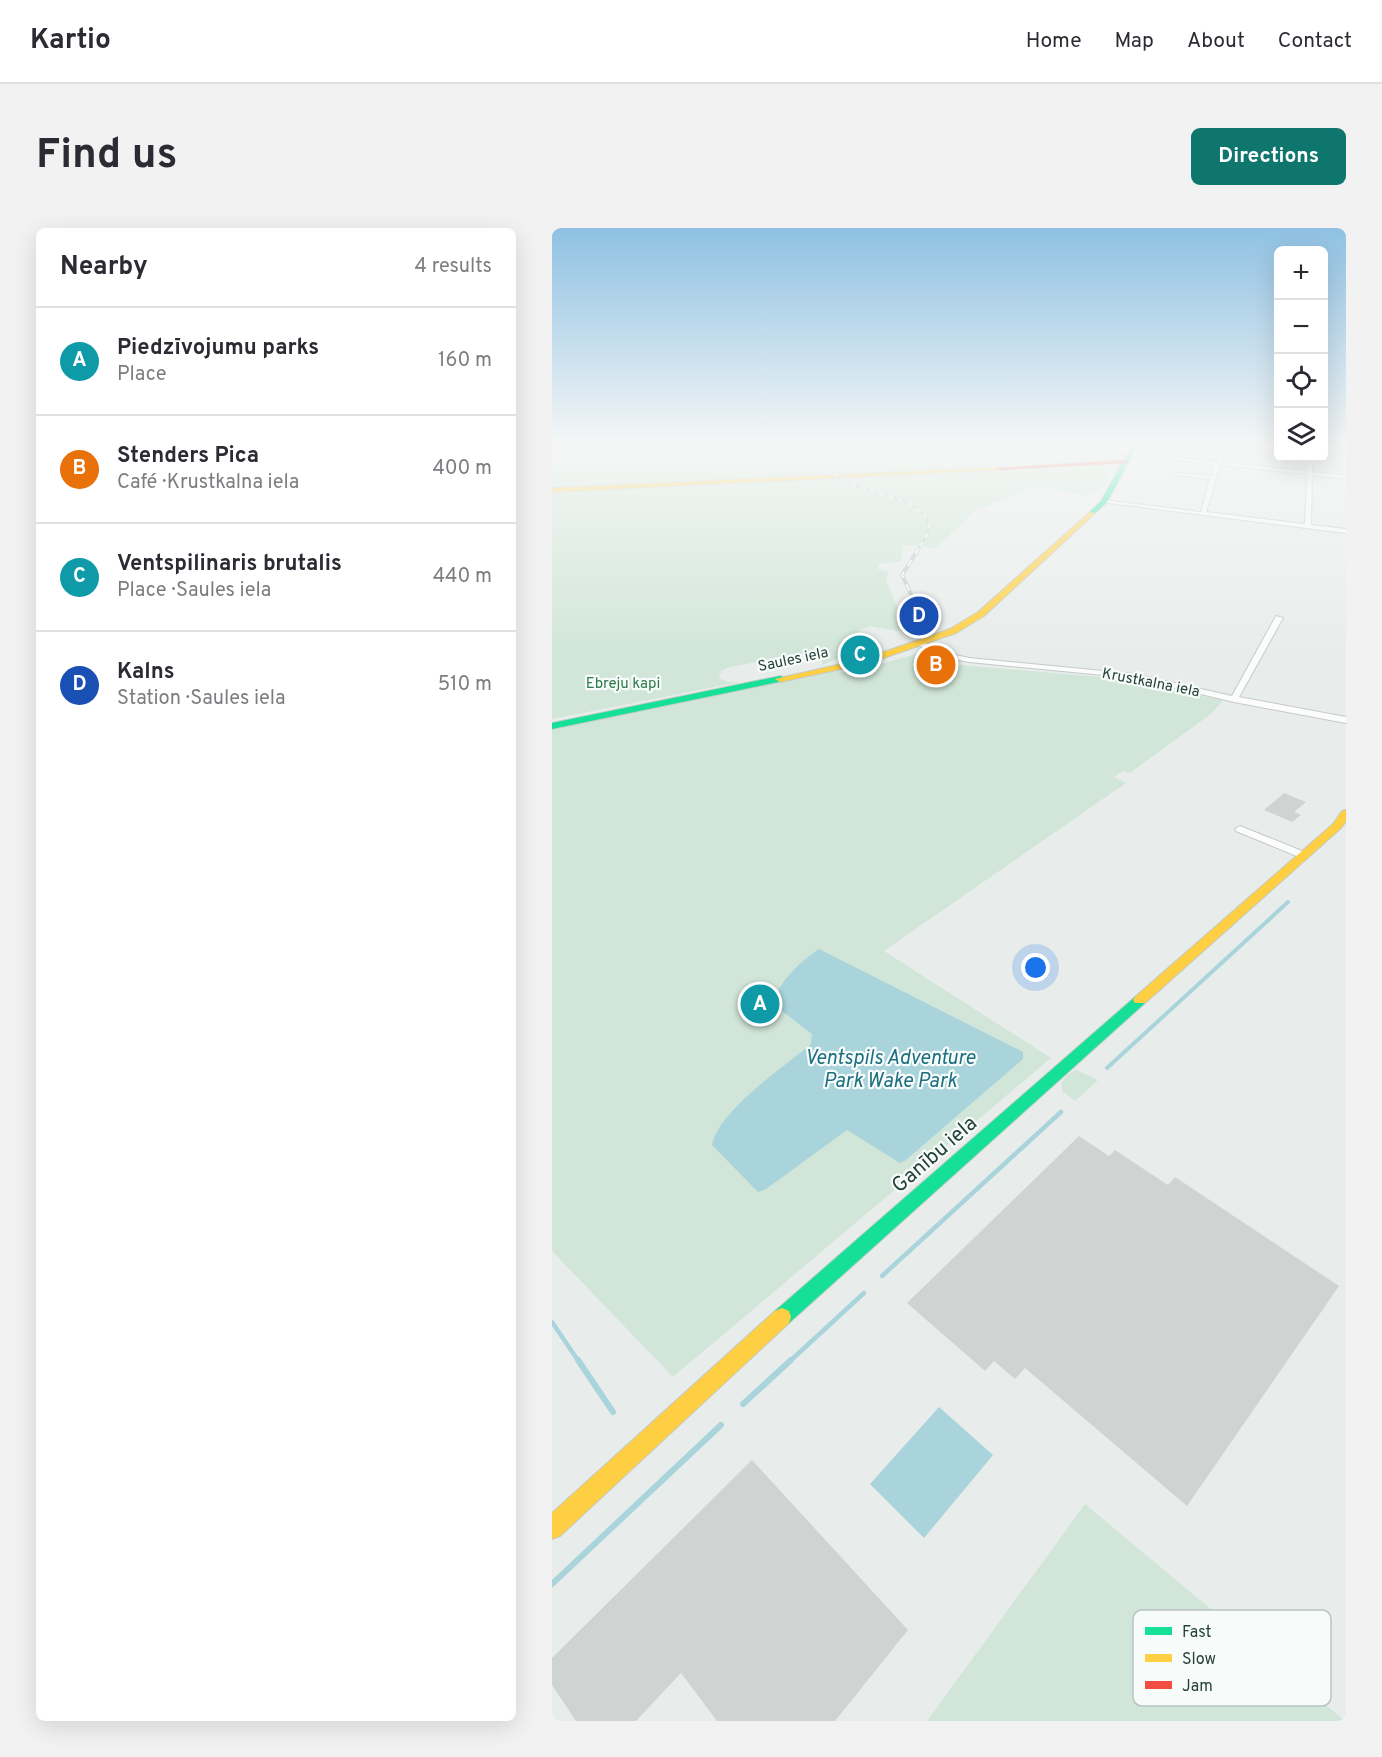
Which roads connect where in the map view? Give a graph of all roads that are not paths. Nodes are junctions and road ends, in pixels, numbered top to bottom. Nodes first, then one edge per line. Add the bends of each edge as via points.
1 (1092, 513) edge
2 (1192, 513) edge
3 (1309, 513) edge
4 (1203, 514) joint
5 (1308, 527) junction
6 (1346, 531) edge
7 (1279, 618) dead end
8 (920, 644) junction
9 (1234, 699) junction
10 (1346, 720) edge
11 (552, 726) edge
12 (1346, 813) edge
13 (1240, 829) dead end
14 (1303, 855) junction
15 (552, 1528) edge

1 - 8 street, Saules iela via 981,614
2 - 4 street
3 - 5 street
4 - 5 street
5 - 6 street
7 - 9 street
8 - 9 street, Krustkalna iela via 969,660 1134,676
8 - 11 street, Saules iela via 866,661
9 - 10 street, Krustkalna iela
12 - 14 street, Ganību iela via 1337,826
13 - 14 street
14 - 15 street, Ganību iela via 844,1261

